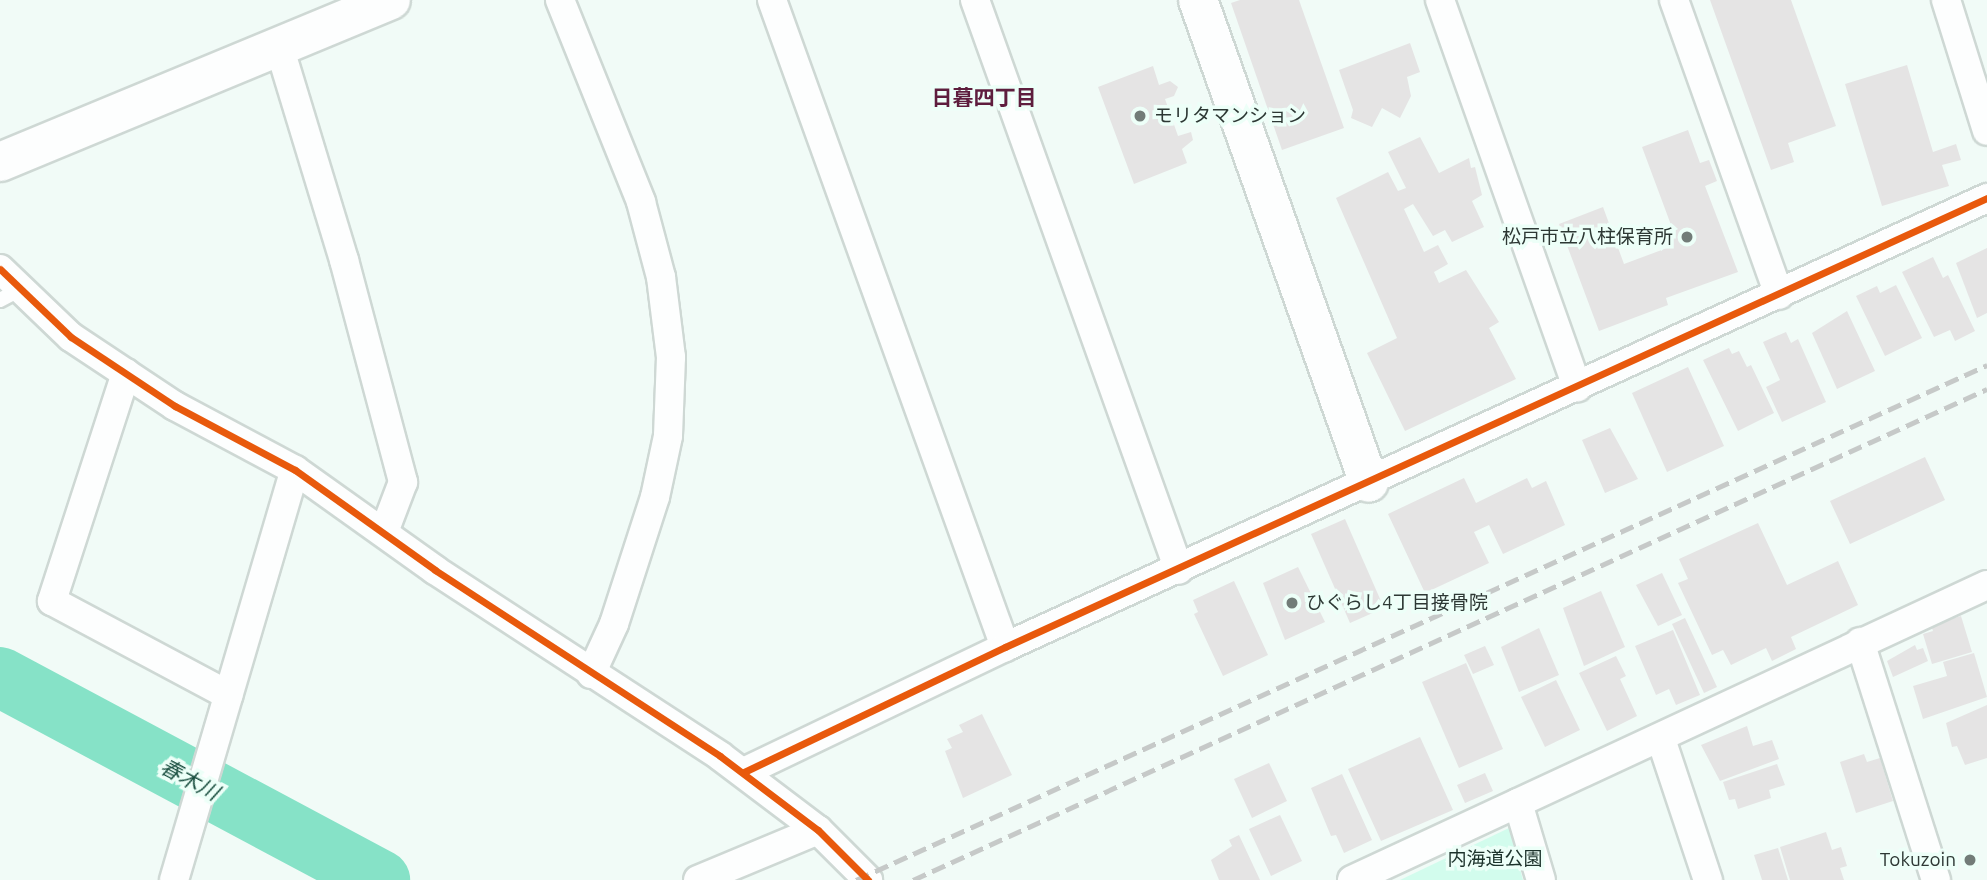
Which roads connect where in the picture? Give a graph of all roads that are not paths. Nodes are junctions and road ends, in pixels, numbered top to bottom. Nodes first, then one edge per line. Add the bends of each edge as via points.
1 (391, 0) edge
2 (559, 0) edge
3 (772, 0) edge
4 (975, 0) edge
5 (1198, 0) edge
6 (1440, 0) edge
7 (1674, 0) edge
8 (1946, 0) edge
9 (279, 46) junction
10 (1987, 131) edge
11 (0, 162) edge
12 (1987, 198) edge
13 (0, 269) edge
14 (11, 295) edge
15 (1779, 295) junction
16 (126, 373) junction
17 (1577, 387) junction
18 (295, 470) junction
19 (1369, 483) junction
20 (384, 533) junction
21 (1179, 570) junction
22 (1987, 585) edge
23 (1860, 642) junction
24 (1005, 648) junction
25 (591, 674) junction
26 (228, 695) junction
27 (1661, 739) junction
28 (744, 772) junction
29 (1518, 803) junction
30 (818, 830) junction
31 (174, 880) edge
32 (698, 880) edge
33 (868, 880) edge
34 (1352, 880) edge
35 (1541, 880) edge
36 (1708, 880) edge
37 (1936, 880) edge

1 - 9 street
2 - 25 street via 641,202 661,277 671,357 668,436 655,497 614,624
3 - 24 street
4 - 21 street
5 - 19 street
6 - 17 street
7 - 15 street
8 - 10 street
9 - 11 street
9 - 20 street via 344,260 403,482
12 - 15 street
13 - 14 street
14 - 16 street
15 - 17 street
16 - 18 street via 175,406
16 - 26 street via 52,601
17 - 19 street
18 - 20 street
18 - 26 street
19 - 21 street
20 - 25 street
21 - 24 street
22 - 23 street
23 - 27 street
23 - 37 street
24 - 28 street
25 - 28 street
26 - 31 street
27 - 29 street
27 - 36 street
28 - 30 street
29 - 34 street
29 - 35 street
30 - 32 street
30 - 33 street

